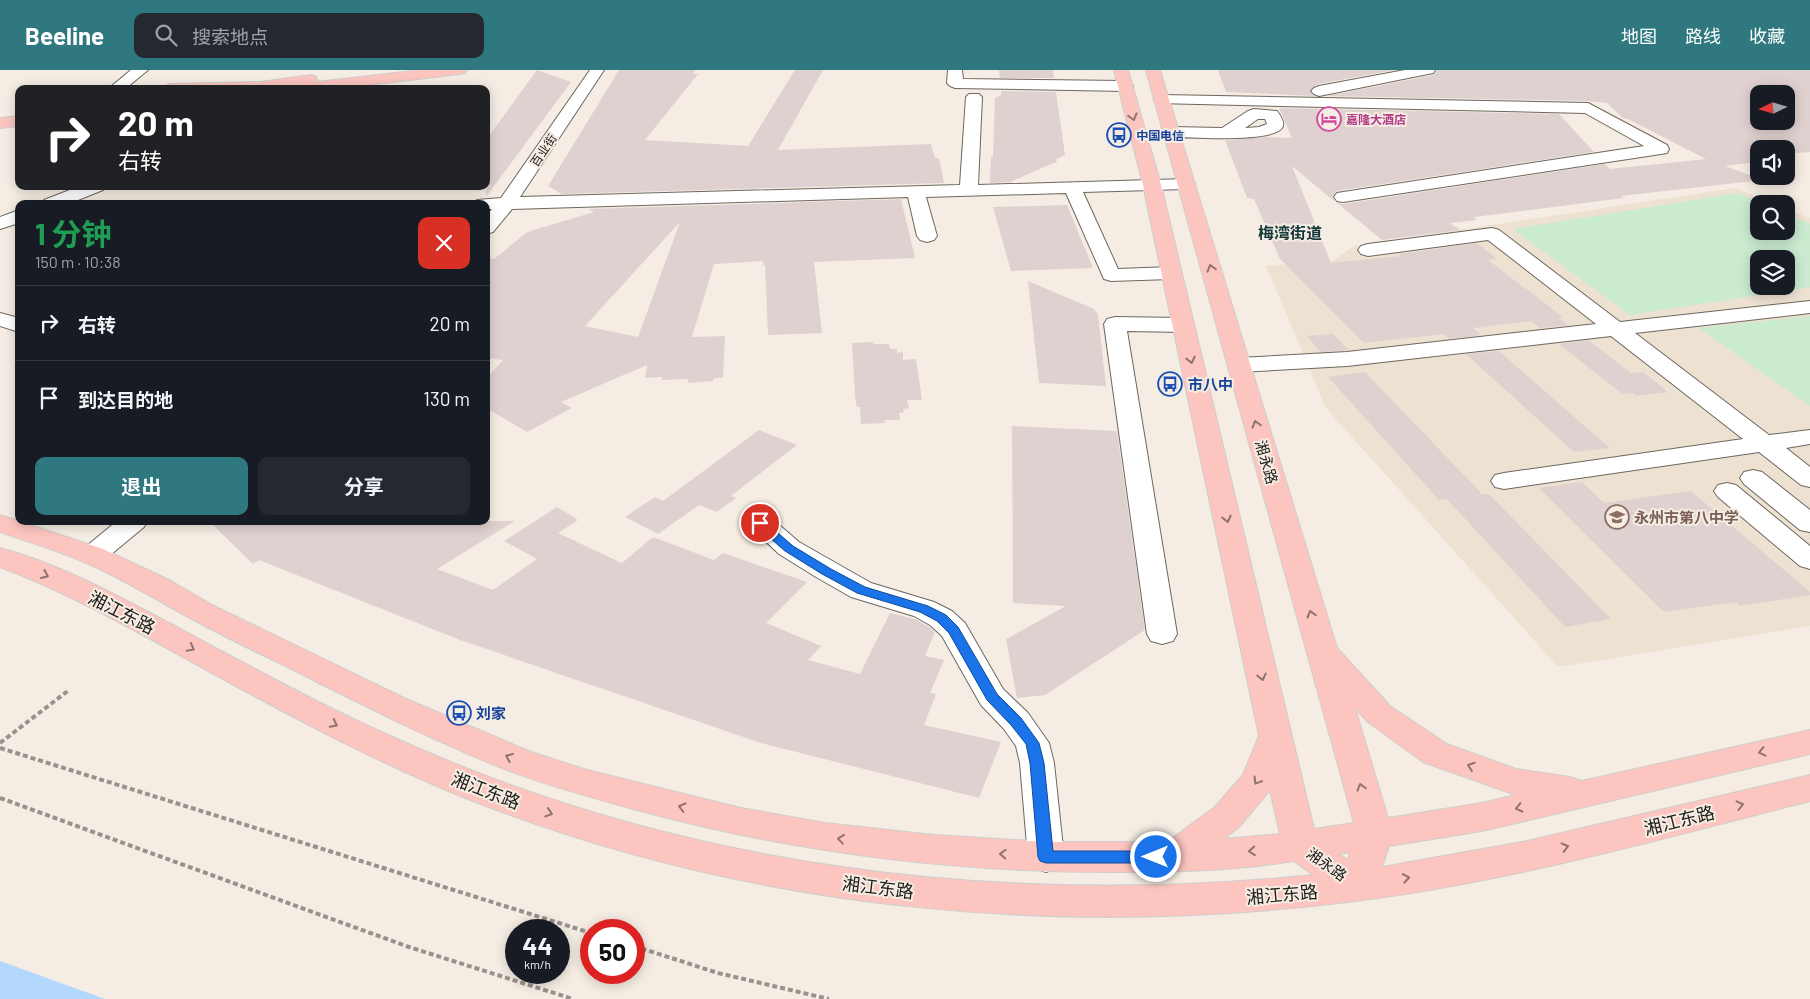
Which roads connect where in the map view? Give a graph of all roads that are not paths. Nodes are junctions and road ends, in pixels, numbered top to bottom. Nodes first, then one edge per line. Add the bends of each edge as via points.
1 (140, 70) edge
2 (400, 70) edge
3 (460, 70) edge
4 (597, 70) edge
5 (956, 70) edge
6 (1428, 70) edge
7 (1123, 78) edge
8 (273, 84) junction
9 (120, 85) edge
10 (252, 85) edge
11 (266, 85) edge
12 (328, 85) edge
13 (1158, 88) edge
14 (974, 97) dead end
15 (15, 121) edge
16 (0, 123) edge
17 (15, 128) edge
18 (0, 130) edge
19 (1171, 132) junction
20 (1226, 133) dead end
21 (1186, 184) junction
22 (1152, 185) junction
23 (1072, 187) junction
24 (87, 190) edge
25 (968, 190) junction
26 (916, 192) junction
27 (1343, 196) dead end
28 (61, 200) edge
29 (507, 203) junction
30 (490, 204) edge
31 (15, 217) edge
32 (0, 223) edge
33 (490, 223) edge
34 (927, 236) dead end
35 (1368, 250) dead end
36 (1171, 273) junction
37 (0, 304) edge
38 (1810, 307) edge
39 (15, 310) edge
40 (0, 319) edge
41 (15, 325) edge
42 (1183, 326) junction
43 (1614, 329) junction
44 (1239, 365) junction
45 (1810, 437) edge
46 (1764, 444) junction
47 (1753, 478) dead end
48 (1810, 480) edge
49 (1504, 481) dead end
50 (1727, 491) dead end
51 (0, 523) edge
52 (760, 523) dead end
53 (1810, 524) edge
54 (129, 525) edge
55 (93, 555) junction
56 (0, 557) edge
57 (1810, 560) edge
58 (1162, 634) dead end
59 (1322, 651) junction
60 (1275, 736) junction
61 (1810, 742) edge
62 (1810, 788) edge
63 (1586, 793) junction
64 (1375, 834) junction
65 (1300, 846) junction
66 (1046, 857) junction
67 (1174, 857) junction
68 (1358, 886) junction

1 - 9 street
2 - 8 main road
3 - 12 main road
4 - 29 street, 百业街
5 - 7 street via 955,83
6 - 13 street via 1291,96
7 -> 22 main road, 湘永路
8 - 10 main road
8 - 11 main road
13 - 19 main road, 湘永路
13 - 27 street via 1588,108 1661,149
14 - 25 street
15 - 16 main road
17 - 18 main road
19 - 20 street
19 - 21 main road, 湘永路
21 - 22 street
44 -> 21 main road, 湘永路
22 - 23 street
22 - 36 main road, 湘永路
23 - 25 street
23 - 36 street via 1111,275
24 - 28 street
25 - 26 street
26 - 29 street
26 - 34 street
29 - 30 street
29 - 33 street, 百业街
31 - 32 street
35 - 43 street via 1492,234
36 - 42 main road, 湘永路
37 - 39 street
38 - 43 street
40 - 41 street
42 - 58 street via 1114,324
42 -> 60 main road, 湘永路
43 - 44 street via 1347,359
43 - 46 street
59 -> 44 main road, 湘永路
45 - 46 street
46 - 48 street
46 - 49 street
47 - 53 street
50 - 57 street
51 - 55 main road
52 - 66 street via 789,548 826,571 861,590 924,609 954,630 992,697 1032,743 1037,763
54 - 55 street
66 -> 55 main road via 934,850 826,837 741,822 587,783 519,761 393,706
56 -> 68 main road, 湘江东路 via 96,598 290,702 434,770 515,802 681,853 799,877 931,893 1048,901 1247,897
63 -> 59 main road via 1514,782 1435,753 1379,714
64 -> 59 main road, 湘永路
60 - 65 main road, 湘永路
60 -> 67 main road via 1258,781 1227,817
61 -> 63 main road
68 -> 62 main road, 湘江东路 via 1532,856
63 -> 64 main road via 1482,816
64 - 65 main road
64 - 68 main road, 湘永路
65 -> 67 main road
65 - 68 main road, 湘永路
66 - 67 main road

